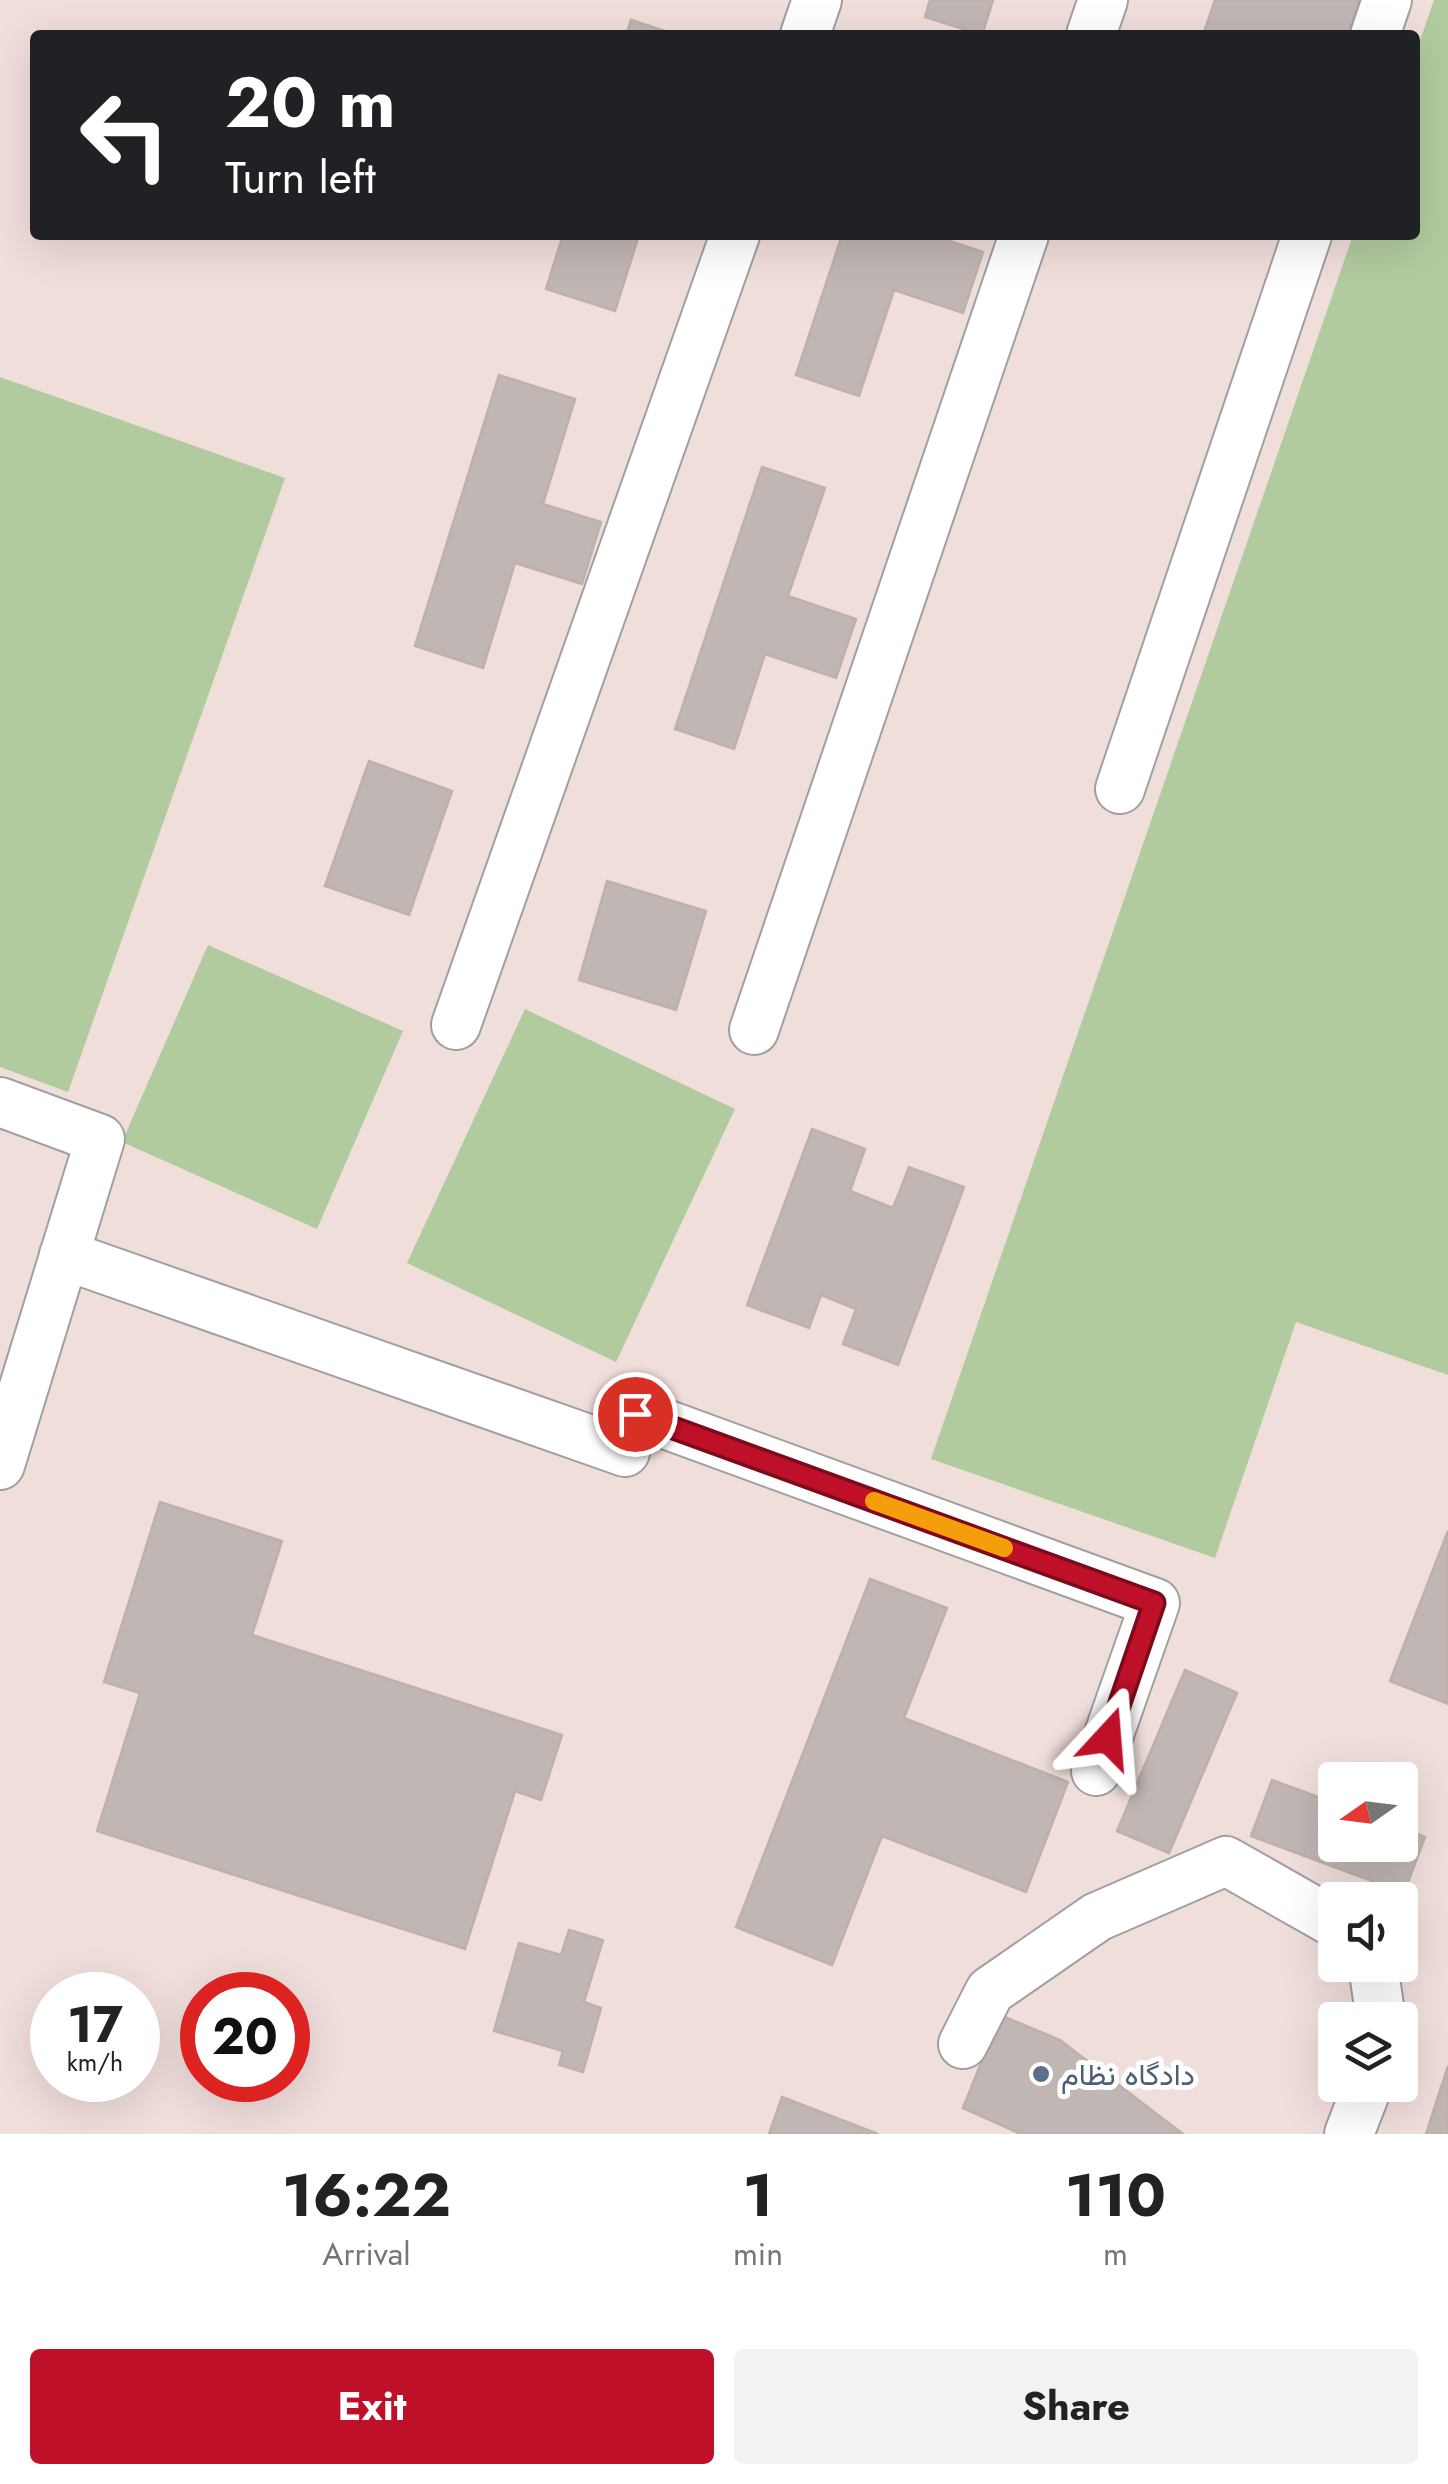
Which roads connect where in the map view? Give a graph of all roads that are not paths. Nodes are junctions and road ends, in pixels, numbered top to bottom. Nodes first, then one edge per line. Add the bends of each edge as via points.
1 (817, 0) edge
2 (1103, 0) edge
3 (1387, 0) edge
4 (807, 30) edge
5 (1093, 30) edge
6 (1377, 30) edge
7 (732, 240) edge
8 (1022, 240) edge
9 (1306, 240) edge
10 (1120, 789) dead end
11 (456, 1025) dead end
12 (754, 1030) dead end
13 (0, 1102) edge
14 (64, 1255) junction
15 (0, 1465) edge
16 (1096, 1771) dead end
17 (1318, 1913) edge
18 (963, 2044) dead end
19 (1362, 2102) edge
20 (1350, 2134) edge

1 - 4 lane
2 - 5 lane
3 - 6 lane
7 - 11 lane
8 - 12 lane
9 - 10 lane
13 - 14 lane via 100,1139
14 - 15 lane
14 - 16 lane via 625,1452 635,1414 1154,1603
17 - 18 lane via 1226,1861 1097,1917 1005,1980 990,1991
19 - 20 lane

